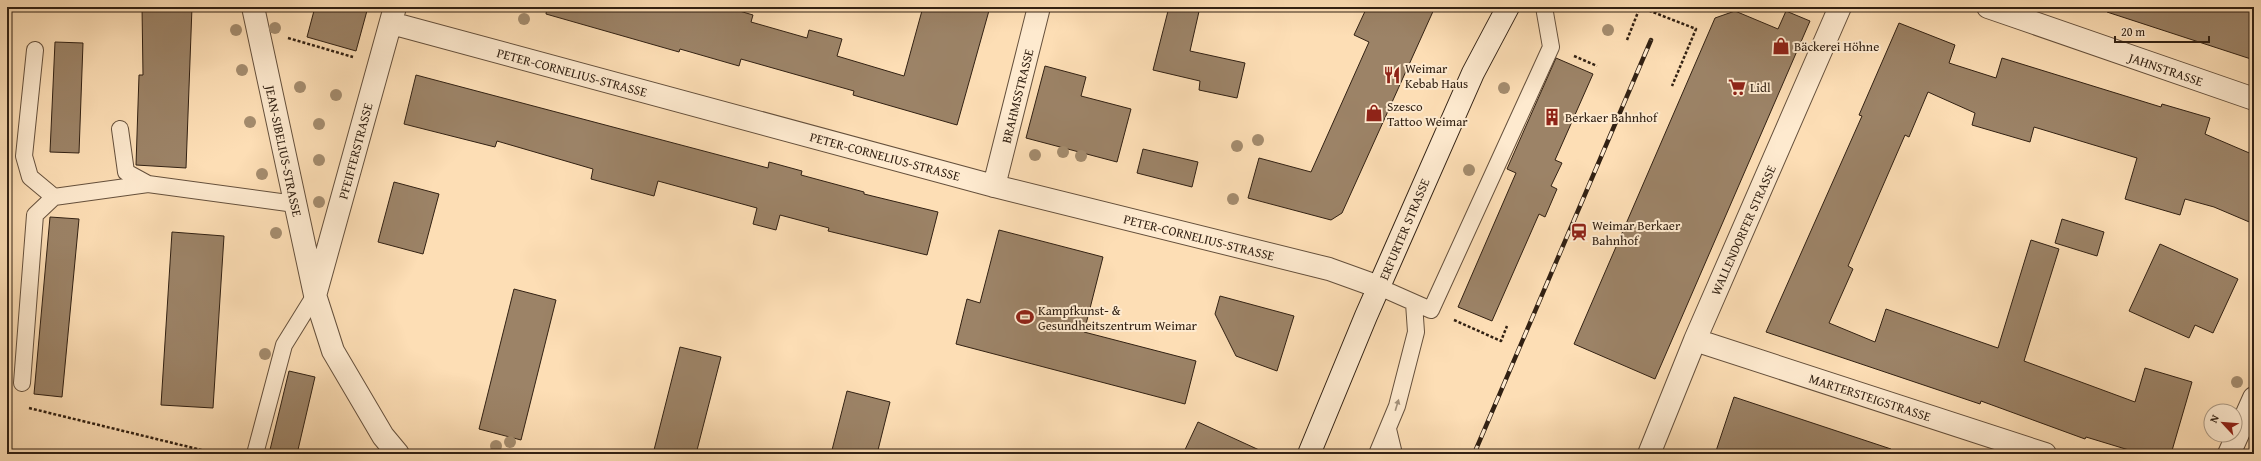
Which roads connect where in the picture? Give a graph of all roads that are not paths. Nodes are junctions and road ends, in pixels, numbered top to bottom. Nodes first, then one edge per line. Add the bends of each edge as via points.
1 (253, 7) edge
2 (1040, 7) edge
3 (1508, 7) edge
4 (1544, 7) edge
5 (1840, 7) edge
6 (1988, 7) edge
7 (393, 15) edge
8 (34, 50) dead end
9 (2254, 99) edge
10 (120, 129) dead end
11 (148, 184) junction
12 (994, 186) junction
13 (54, 197) junction
14 (295, 204) junction
15 (1379, 287) junction
16 (315, 295) junction
17 (1414, 303) junction
18 (1695, 340) junction
19 (22, 383) dead end
20 (2254, 398) edge
21 (1388, 430) junction
22 (255, 454) edge
23 (398, 454) edge
24 (1309, 454) edge
25 (1377, 454) edge
26 (1394, 454) edge
27 (1649, 454) edge
28 (2045, 454) edge
29 (2229, 454) edge

1 - 14 street, JEAN-SIBELIUS-STRASSE
2 - 12 street, BRAHMSSTRASSE
3 - 15 street, ERFURTER STRASSE via 1473,72
4 - 17 lane via 1551,47 1431,310
5 - 18 street, WALLENDORFER STRASSE
6 - 9 street, JAHNSTRASSE
7 - 12 street, PETER-CORNELIUS-STRASSE
7 - 16 street, PFEIFFERSTRASSE
8 - 13 lane via 24,156 30,177
10 - 11 lane via 126,172
11 - 13 lane
11 - 14 lane
12 - 15 street, PETER-CORNELIUS-STRASSE via 1329,269
13 - 19 lane via 35,215
14 - 16 street, JEAN-SIBELIUS-STRASSE
15 - 17 lane
15 - 24 street, ERFURTER STRASSE
16 - 22 lane via 284,345
16 - 23 street, JEAN-SIBELIUS-STRASSE via 333,351 383,436
21 -> 17 lane via 1397,406 1416,332
18 - 27 street, WALLENDORFER STRASSE
18 - 28 street, MARTERSTEIGSTRASSE
20 - 29 street
21 - 25 lane
21 - 26 lane

